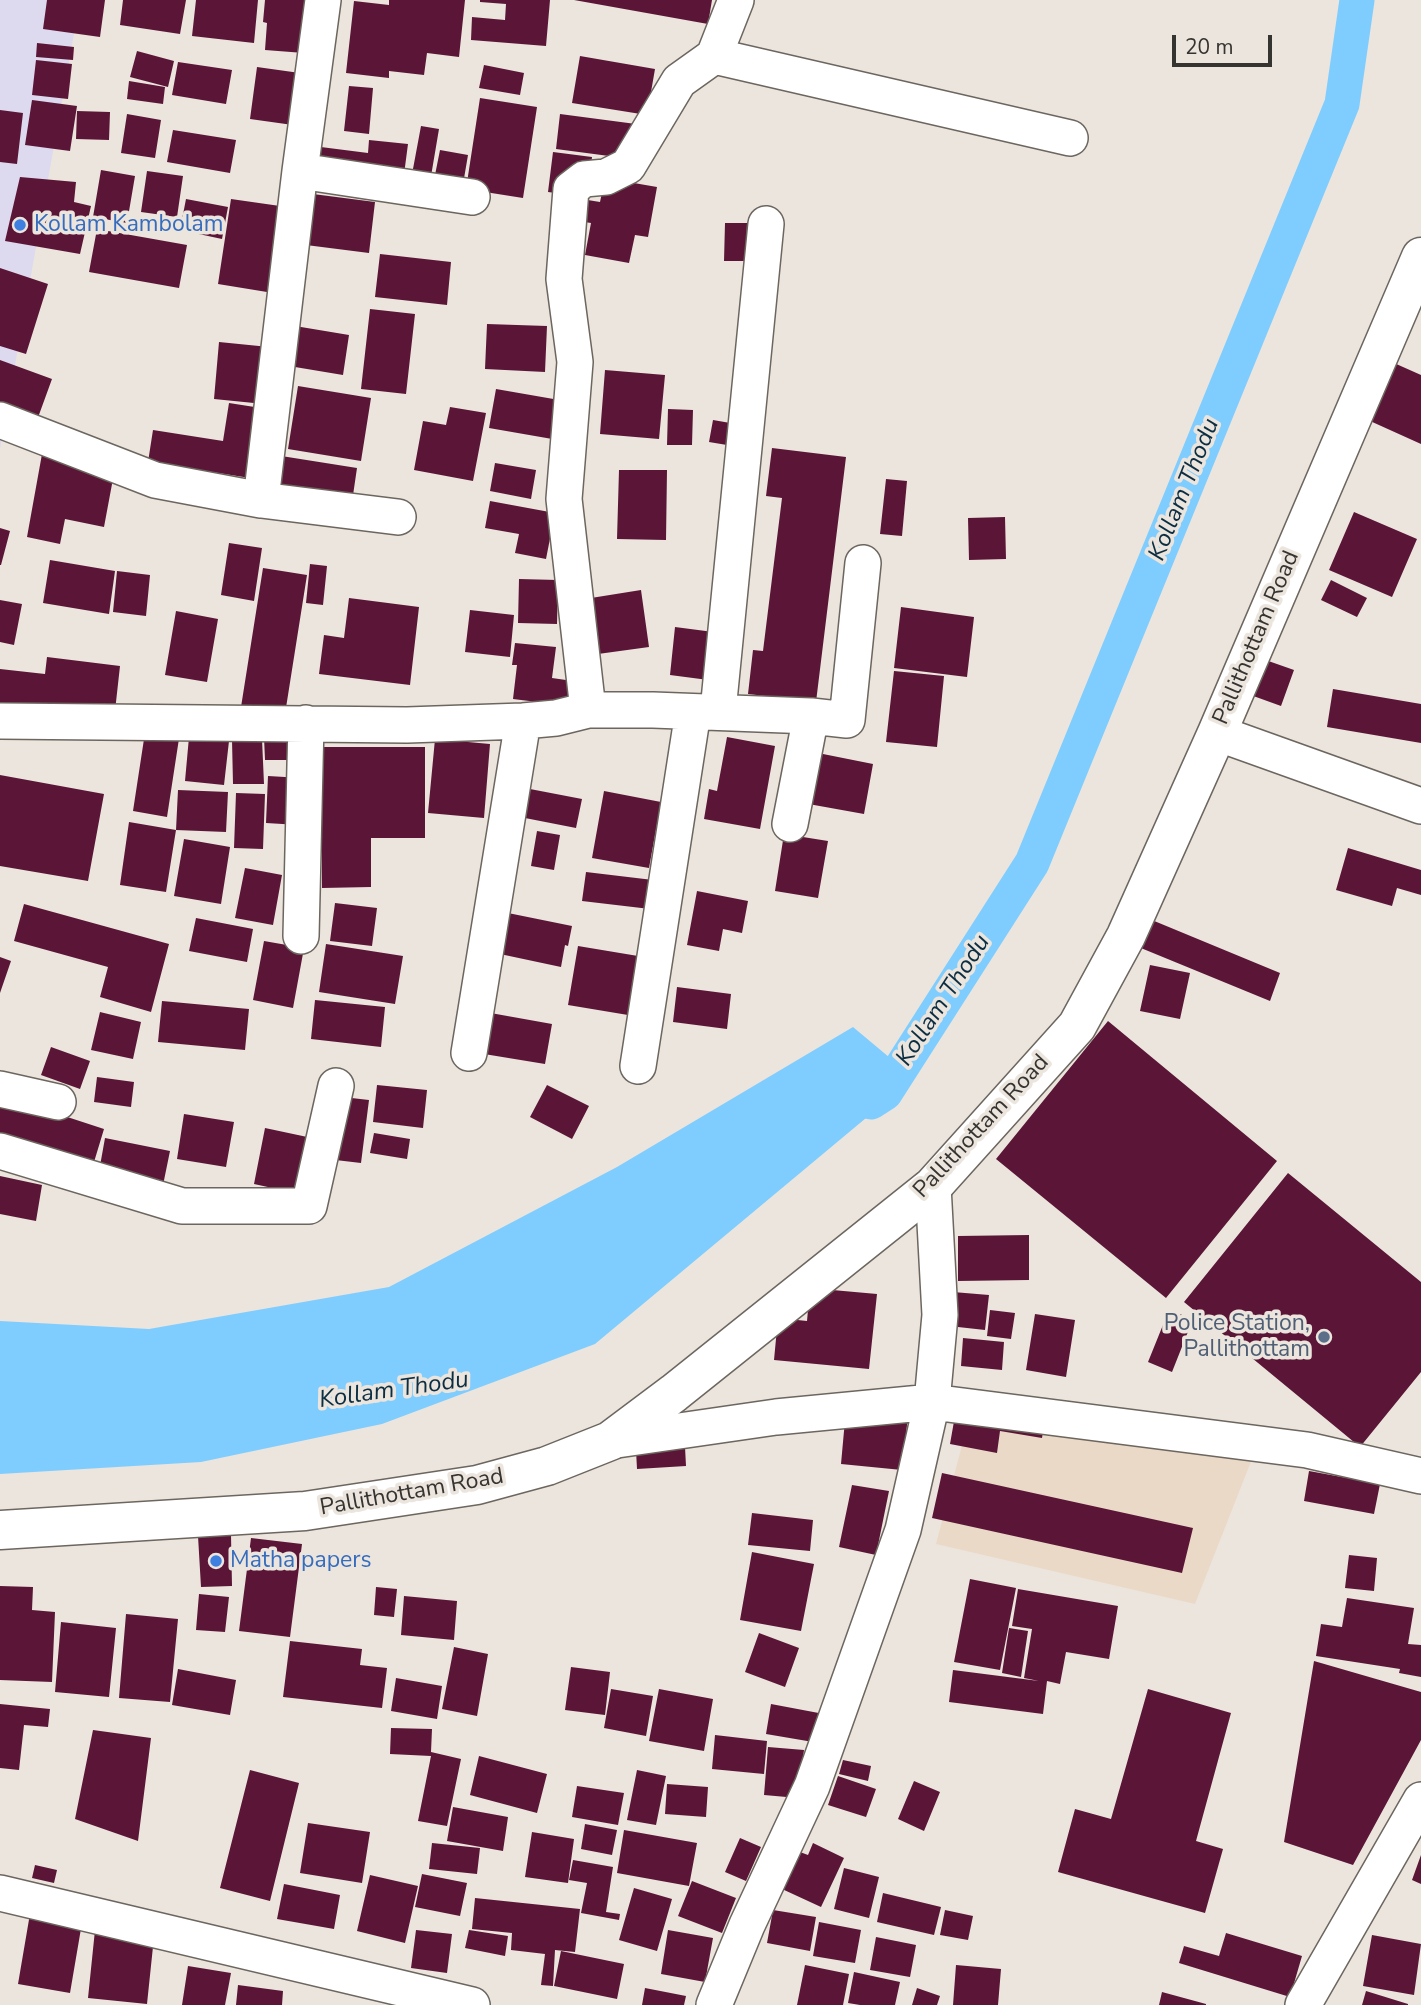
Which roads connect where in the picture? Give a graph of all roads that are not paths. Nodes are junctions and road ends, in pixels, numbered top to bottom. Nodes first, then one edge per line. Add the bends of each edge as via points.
1 (323, 0) edge
2 (736, 0) edge
3 (714, 56) junction
4 (1070, 138) dead end
5 (299, 171) junction
6 (472, 197) dead end
7 (766, 223) dead end
8 (1421, 257) edge
9 (1413, 298) edge
10 (0, 420) edge
11 (261, 500) junction
12 (398, 517) dead end
13 (863, 563) dead end
14 (588, 710) junction
15 (706, 712) junction
16 (811, 716) junction
17 (0, 721) edge
18 (523, 721) junction
19 (306, 723) junction
20 (1217, 733) junction
21 (1421, 806) edge
22 (790, 824) dead end
23 (301, 936) dead end
24 (468, 1053) dead end
25 (638, 1066) dead end
26 (336, 1086) dead end
27 (0, 1089) edge
28 (58, 1102) dead end
29 (0, 1151) edge
30 (933, 1186) junction
31 (932, 1402) junction
32 (610, 1441) junction
33 (1421, 1476) edge
34 (0, 1530) edge
35 (1421, 1800) edge
36 (0, 1893) edge
37 (472, 2005) edge
38 (714, 2005) edge
39 (1303, 2005) edge

1 - 5 street
2 - 3 street
3 - 4 street
3 - 14 street via 678,81 628,166 606,177 584,179 571,189 564,279 575,362 564,499
5 - 6 street
5 - 11 street
7 - 15 street
8 - 9 street, Pallithottam Road
9 - 20 street, Pallithottam Road
10 - 11 street via 155,480
11 - 12 street
13 - 16 street via 847,720
14 - 15 street
14 - 18 street
15 - 16 street
15 - 25 street
16 - 22 street
17 - 19 street
18 - 19 street
18 - 24 street
19 - 23 street
20 - 21 street
20 - 30 street, Pallithottam Road via 1126,936 1077,1026
26 - 29 street via 309,1206 182,1206
27 - 28 street
30 - 31 street via 940,1315
30 - 32 street, Pallithottam Road
31 - 32 street via 776,1417
31 - 33 street via 1307,1450
31 - 38 street via 903,1530 812,1786
32 - 34 street, Pallithottam Road via 547,1466 477,1485 305,1511
35 - 39 street
36 - 37 street

